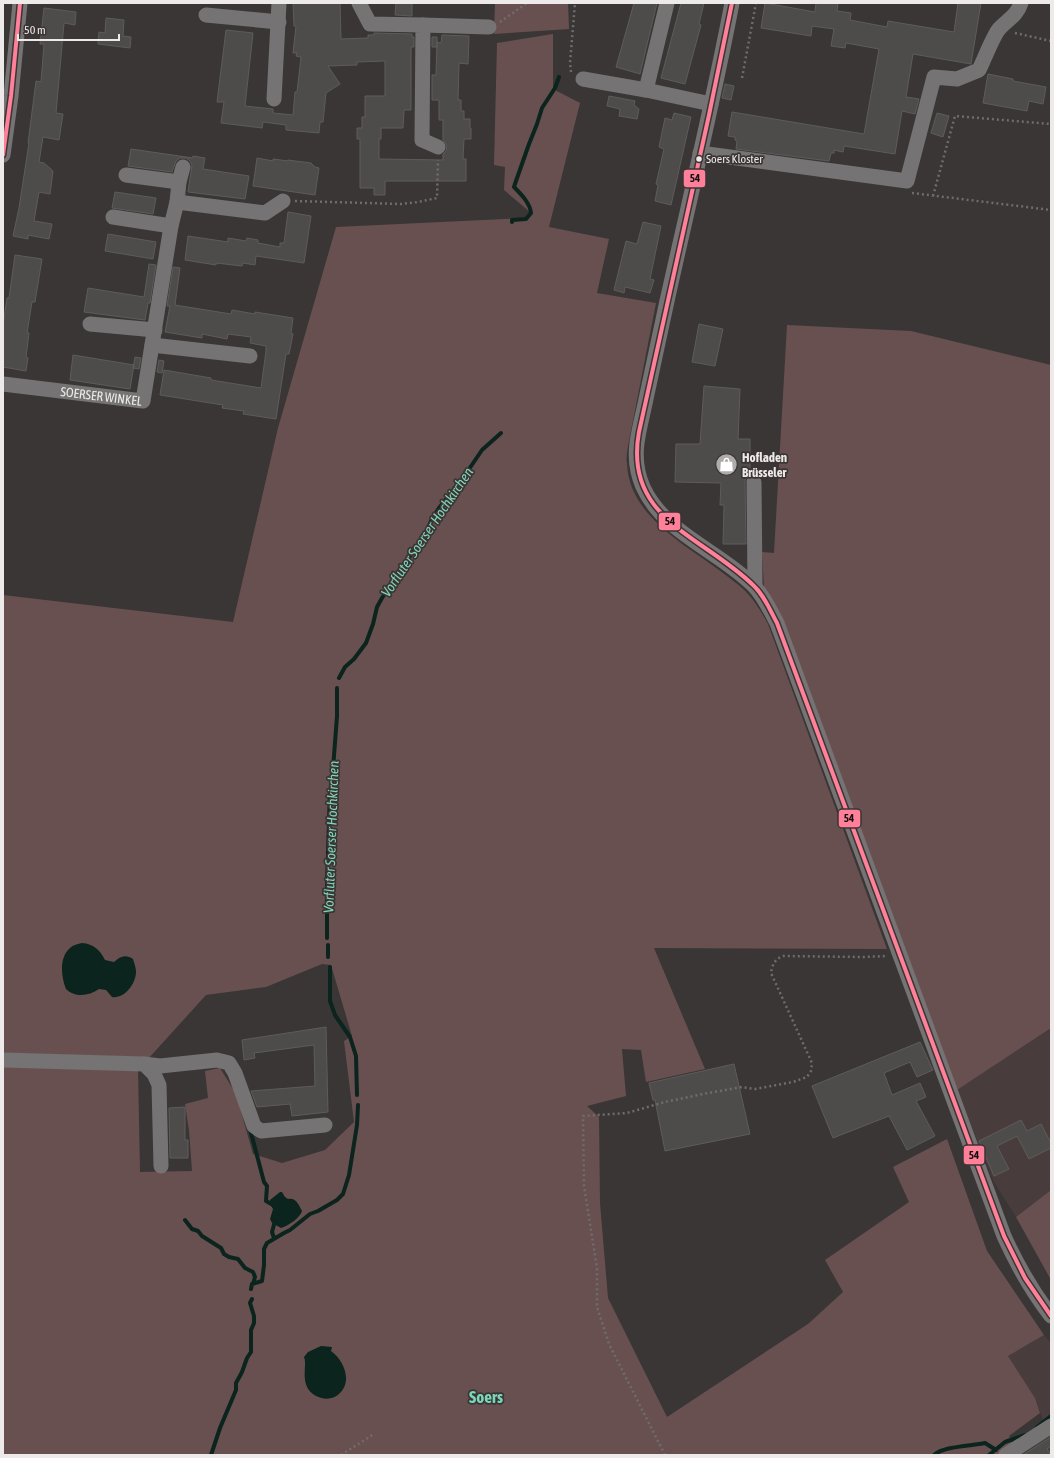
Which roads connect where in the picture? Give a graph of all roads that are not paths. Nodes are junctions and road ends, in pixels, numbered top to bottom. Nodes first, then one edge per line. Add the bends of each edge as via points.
1 (20, 3) edge
2 (280, 3) edge
3 (359, 3) edge
4 (667, 3) edge
5 (732, 3) edge
6 (1021, 3) edge
7 (206, 15) dead end
8 (279, 22) junction
9 (423, 24) junction
10 (489, 27) road end
11 (583, 79) road end
12 (646, 90) junction
13 (274, 100) dead end
14 (711, 104) junction
15 (438, 147) road end
16 (4, 149) edge
17 (700, 153) junction
18 (183, 167) dead end
19 (126, 175) dead end
20 (179, 182) junction
21 (283, 201) road end
22 (177, 202) junction
23 (113, 217) dead end
24 (171, 226) junction
25 (90, 324) dead end
26 (153, 337) junction
27 (250, 356) dead end
28 (3, 384) edge
29 (754, 482) dead end
30 (755, 586) junction
31 (3, 1060) edge
32 (144, 1064) junction
33 (326, 1125) dead end
34 (161, 1166) dead end
35 (1051, 1316) edge
36 (1051, 1426) edge
37 (1006, 1455) edge

1 - 16 street
2 - 8 street
3 - 9 street via 370,24
4 - 12 street
5 - 14 street
6 - 17 street via 1010,20 998,30 979,70 957,79 934,77 907,181
7 - 8 street
8 - 13 street
9 - 10 street
9 - 15 street via 422,140
11 - 12 street
12 - 14 street
14 - 17 street
17 - 30 street via 637,444 636,460 643,487 660,514
18 - 20 street, SOERSER WINKEL
19 - 20 street
20 - 22 street, SOERSER WINKEL
21 - 22 street via 265,213
22 - 24 street, SOERSER WINKEL
23 - 24 street
24 - 26 street, SOERSER WINKEL
25 - 26 street
26 - 27 street
26 - 28 street, SOERSER WINKEL via 143,401
29 - 30 street
30 - 35 street via 777,623 1004,1236 1024,1278
31 - 32 street
32 - 33 street via 160,1066 217,1060 229,1063 254,1126 261,1131
32 - 34 street via 154,1074 159,1085
36 - 37 street

